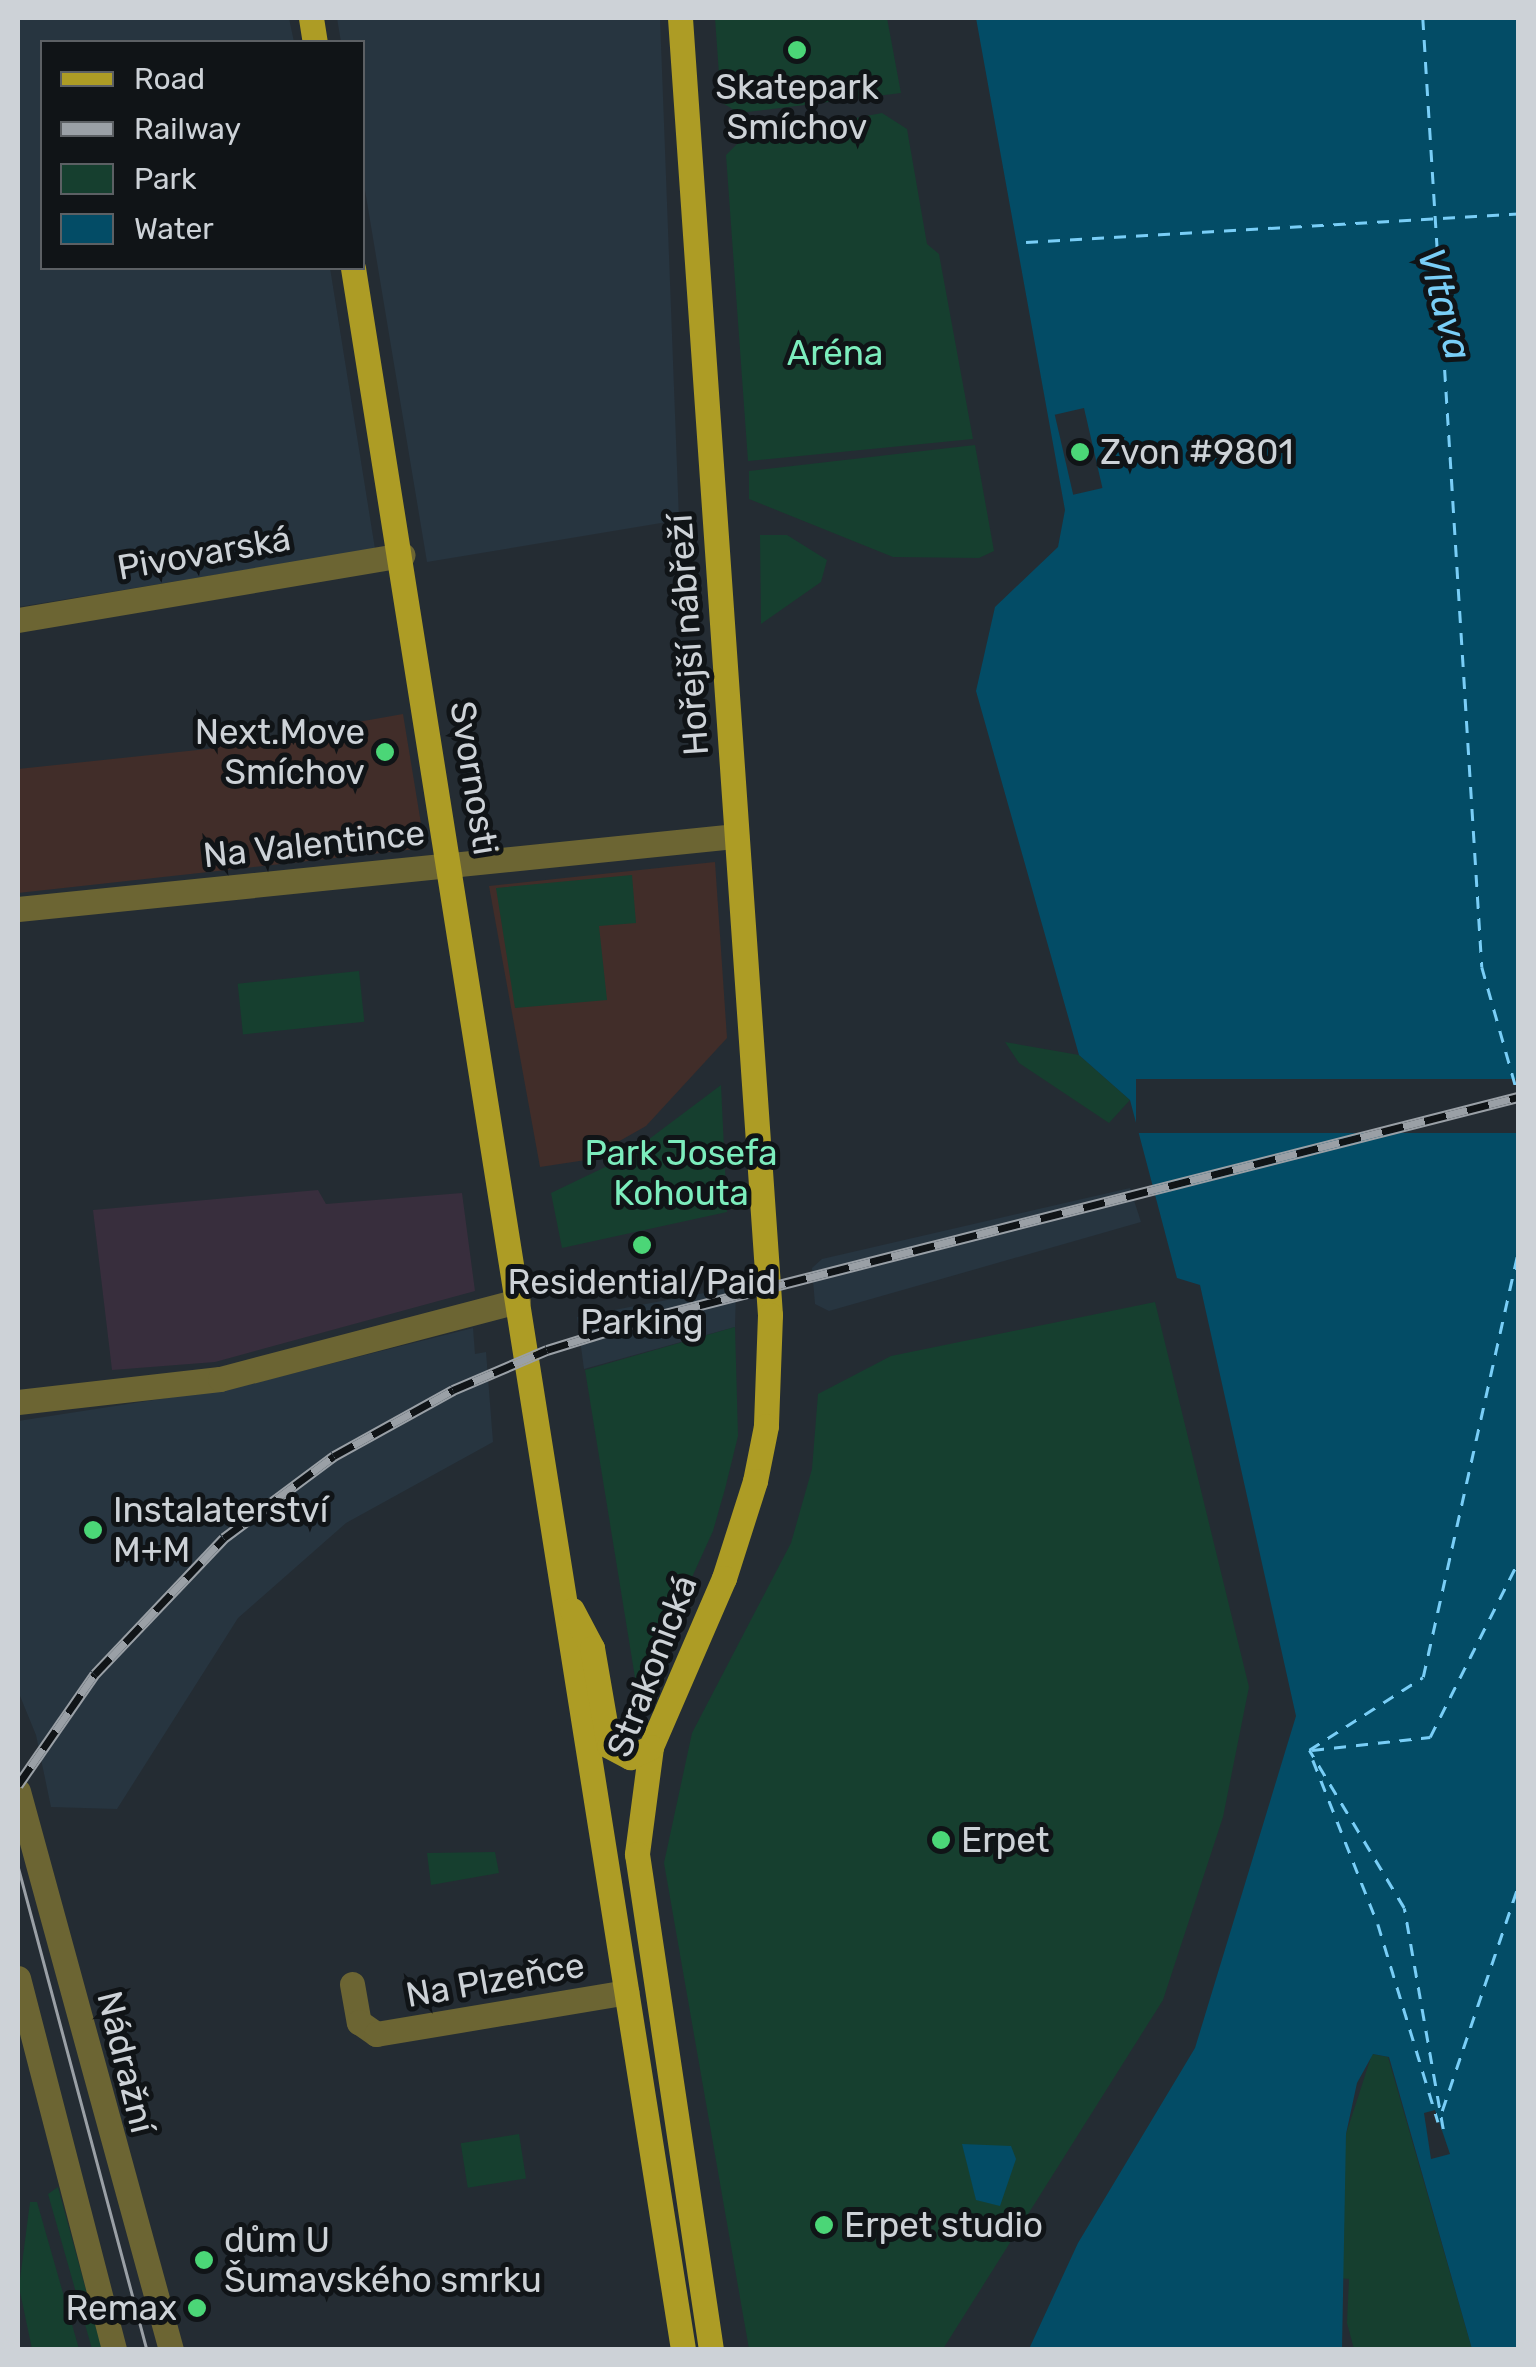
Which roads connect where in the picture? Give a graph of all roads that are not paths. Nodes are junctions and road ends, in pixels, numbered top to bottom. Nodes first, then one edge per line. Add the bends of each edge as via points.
1 (680, 18) edge
2 (354, 270) edge
3 (403, 556) junction
4 (18, 620) edge
5 (736, 836) junction
6 (452, 865) junction
7 (18, 910) edge
8 (766, 1248) joint
9 (518, 1301) junction
10 (18, 1402) edge
11 (563, 1595) junction
12 (651, 1748) junction
13 (18, 1791) edge
14 (18, 1978) edge
15 (352, 1984) dead end
16 (626, 1992) junction
17 (114, 2350) edge
18 (170, 2350) edge
19 (683, 2350) edge
20 (711, 2350) edge

1 - 5 main road, Hořejší nábřeží
2 - 3 main road, Svornosti
3 - 4 street, Pivovarská
3 - 6 main road, Svornosti
5 - 6 street, Na Valentince
5 - 8 main road, Hořejší nábřeží
6 - 7 street, Na Valentince
6 - 9 main road, Svornosti
8 - 12 main road, Strakonická via 769,1366 756,1481 724,1578
9 - 10 street via 220,1379
9 - 11 main road, Strakonická
11 - 12 main road via 592,1648 610,1746 630,1757
11 - 16 main road, Strakonická
12 - 20 main road, Strakonická via 638,1884
13 - 18 street, Nádražní
14 - 17 street
15 - 16 street, Na Plzeňce via 358,2022 376,2034
16 - 19 main road, Strakonická

